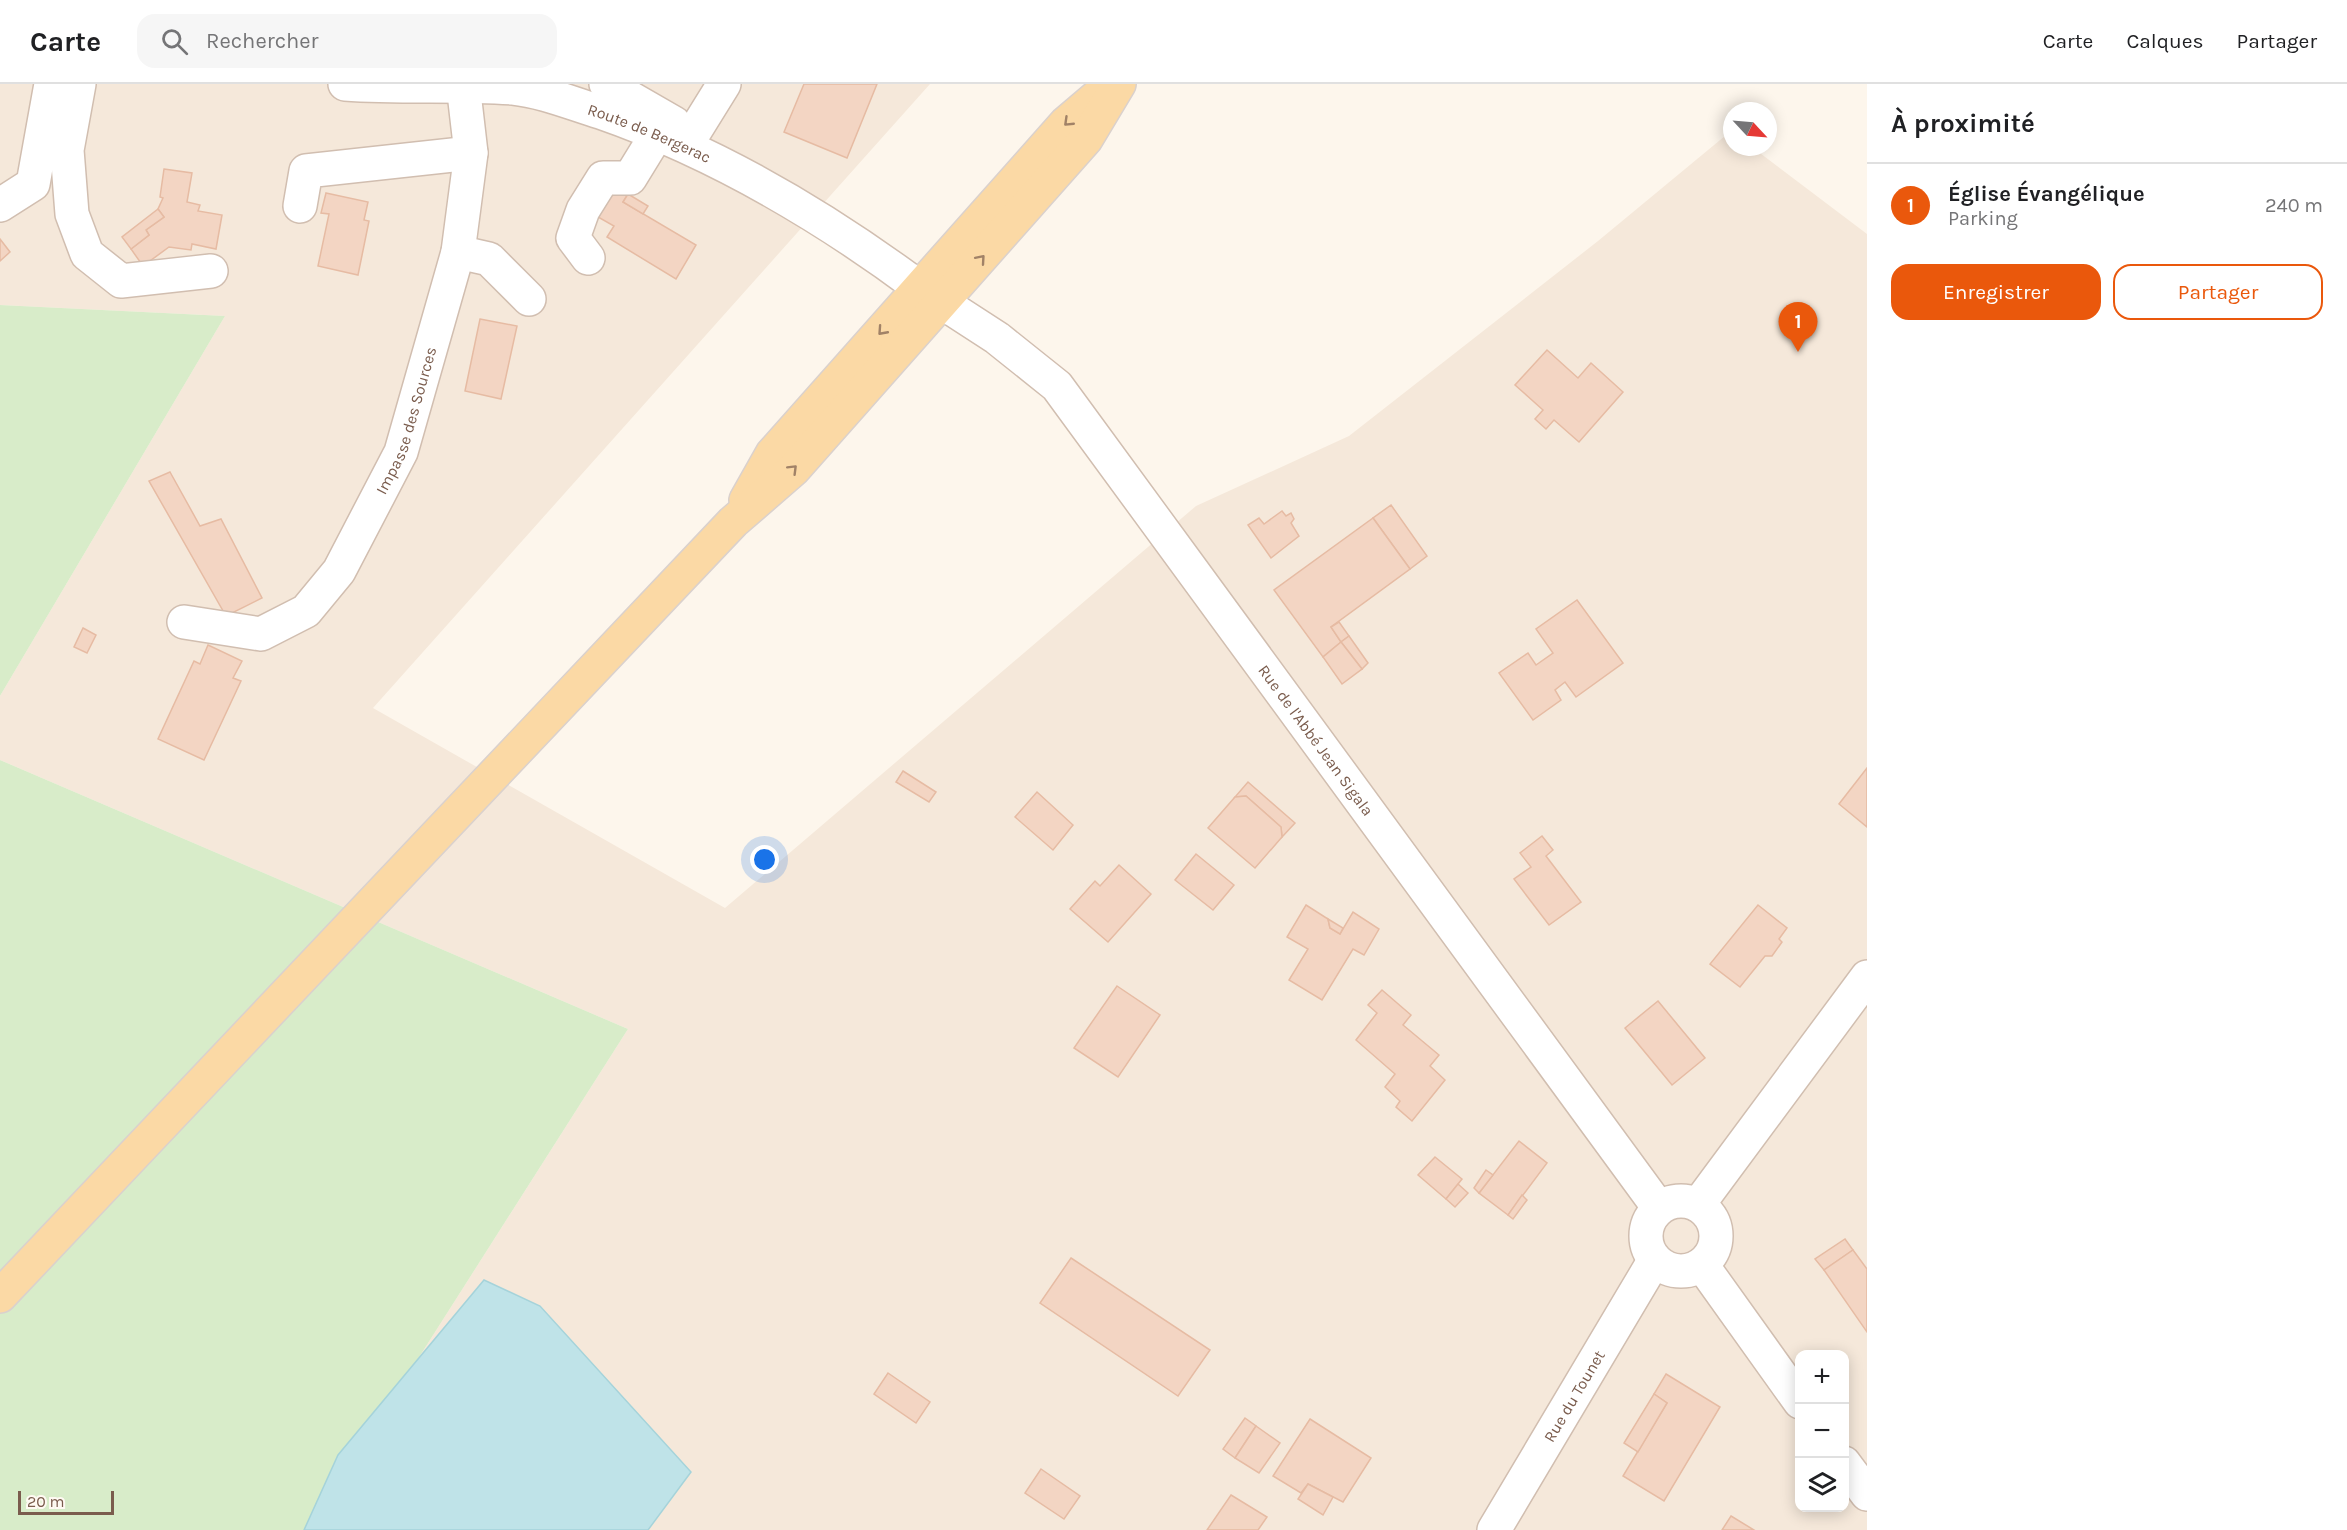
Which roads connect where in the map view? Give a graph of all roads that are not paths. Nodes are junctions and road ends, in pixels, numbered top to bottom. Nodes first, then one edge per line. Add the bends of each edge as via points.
1 (51, 84) edge
2 (79, 84) edge
3 (345, 84) edge
4 (606, 84) edge
5 (724, 84) edge
6 (1112, 84) edge
7 (1119, 84) edge
8 (493, 85) edge
9 (652, 108) edge
10 (703, 146) junction
11 (471, 153) junction
12 (0, 205) edge
13 (300, 206) dead end
14 (458, 252) junction
15 (588, 258) dead end
16 (211, 271) dead end
17 (932, 295) junction
18 (529, 299) dead end
19 (184, 622) dead end
20 (1867, 977) edge
21 (1698, 1205) junction
22 (1659, 1208) junction
23 (1654, 1261) junction
24 (1702, 1265) junction
25 (0, 1296) edge
26 (1795, 1395) edge
27 (1849, 1469) edge
28 (1867, 1494) edge
29 (1494, 1530) edge

1 - 12 street via 33,184
2 - 16 street via 67,150 72,214 87,254 121,281
3 - 8 street, Route de Bergerac
4 - 9 street
5 - 10 street
6 -> 17 main road via 1066,123
17 -> 7 main road via 1086,139
8 - 9 street, Route de Bergerac via 576,104
8 - 11 street, Impasse des Sources
9 - 10 street, Route de Bergerac
9 - 15 street via 630,178 603,178 583,210 573,238
10 - 17 street, Route de Bergerac via 860,243
11 - 13 street via 306,171
11 - 14 street, Impasse des Sources
14 - 18 street via 489,259
14 - 19 street, Impasse des Sources via 400,452 339,571 306,611 261,633
17 - 22 street, Rue de l'Abbé Jean Sigala via 997,338 1057,386
17 - 25 main road via 772,454 734,522
20 - 21 street
21 - 22 street via 1678,1201
21 - 24 street via 1712,1219 1716,1239
22 - 23 street via 1646,1227 1648,1251
23 - 24 street via 1669,1270 1686,1272
23 - 29 street, Rue du Tounet
24 - 26 street
27 - 28 street

